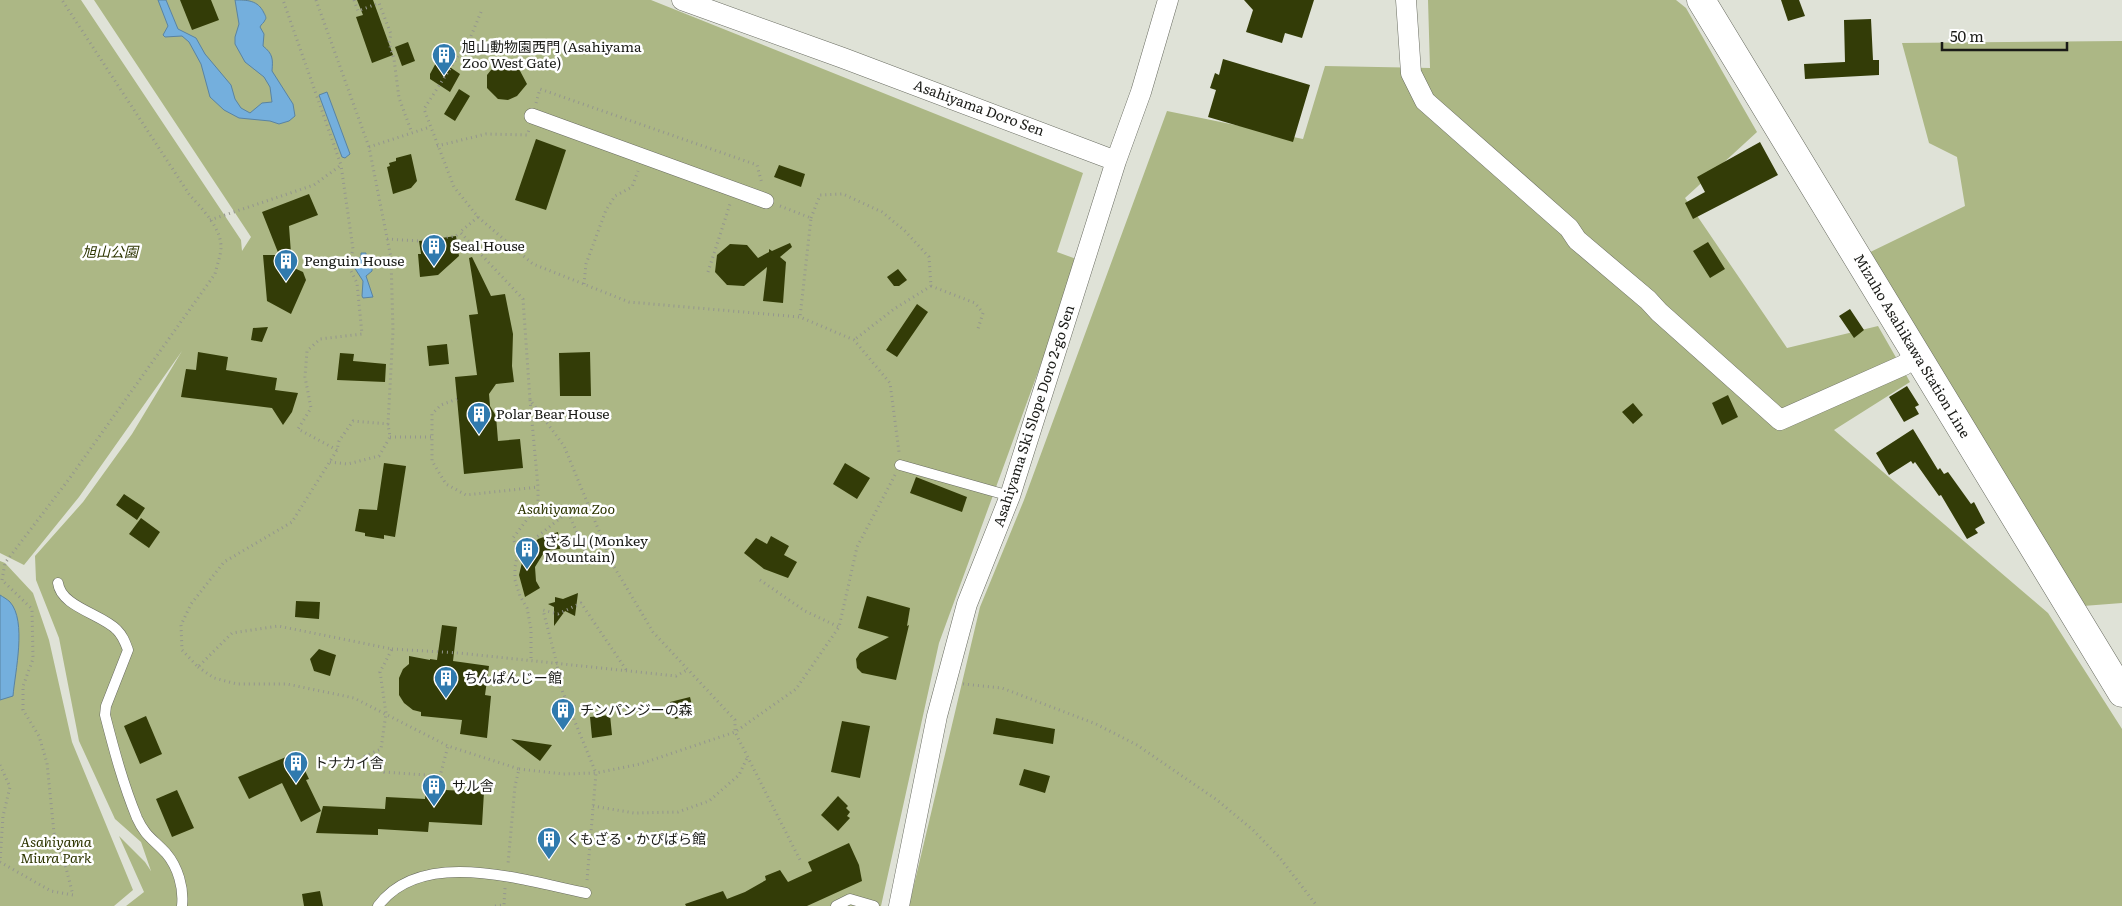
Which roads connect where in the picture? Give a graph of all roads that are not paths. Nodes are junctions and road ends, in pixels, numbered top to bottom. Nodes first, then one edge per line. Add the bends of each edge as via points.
1 (682, 0) edge
2 (1168, 0) edge
3 (1406, 0) edge
4 (1701, 0) edge
5 (532, 116) dead end
6 (1116, 160) junction
7 (766, 200) dead end
8 (1917, 355) junction
9 (900, 465) road end
10 (1010, 496) junction
11 (58, 583) dead end
12 (2122, 693) edge
13 (586, 893) road end
14 (182, 906) edge
15 (378, 906) edge
16 (836, 906) edge
17 (874, 906) edge
18 (899, 906) edge

1 - 6 street, Asahiyama Doro Sen
2 - 6 street via 1141,92
3 - 8 street via 1411,73 1426,101 1780,420 1904,365
4 - 8 main road, Mizuho Asahikawa Station Line
5 - 7 street
6 - 10 street, Asahiyama Ski Slope Doro 2-go Sen
8 - 12 main road, Mizuho Asahikawa Station Line
9 - 10 lane
10 - 18 street, Asahiyama Ski Slope Doro 2-go Sen via 967,604 936,716
11 - 14 lane via 63,596 116,629 128,650 105,715 125,789 144,831 166,853 180,879 184,893
13 - 15 lane via 460,871 425,874 404,882
16 - 17 lane via 850,899

